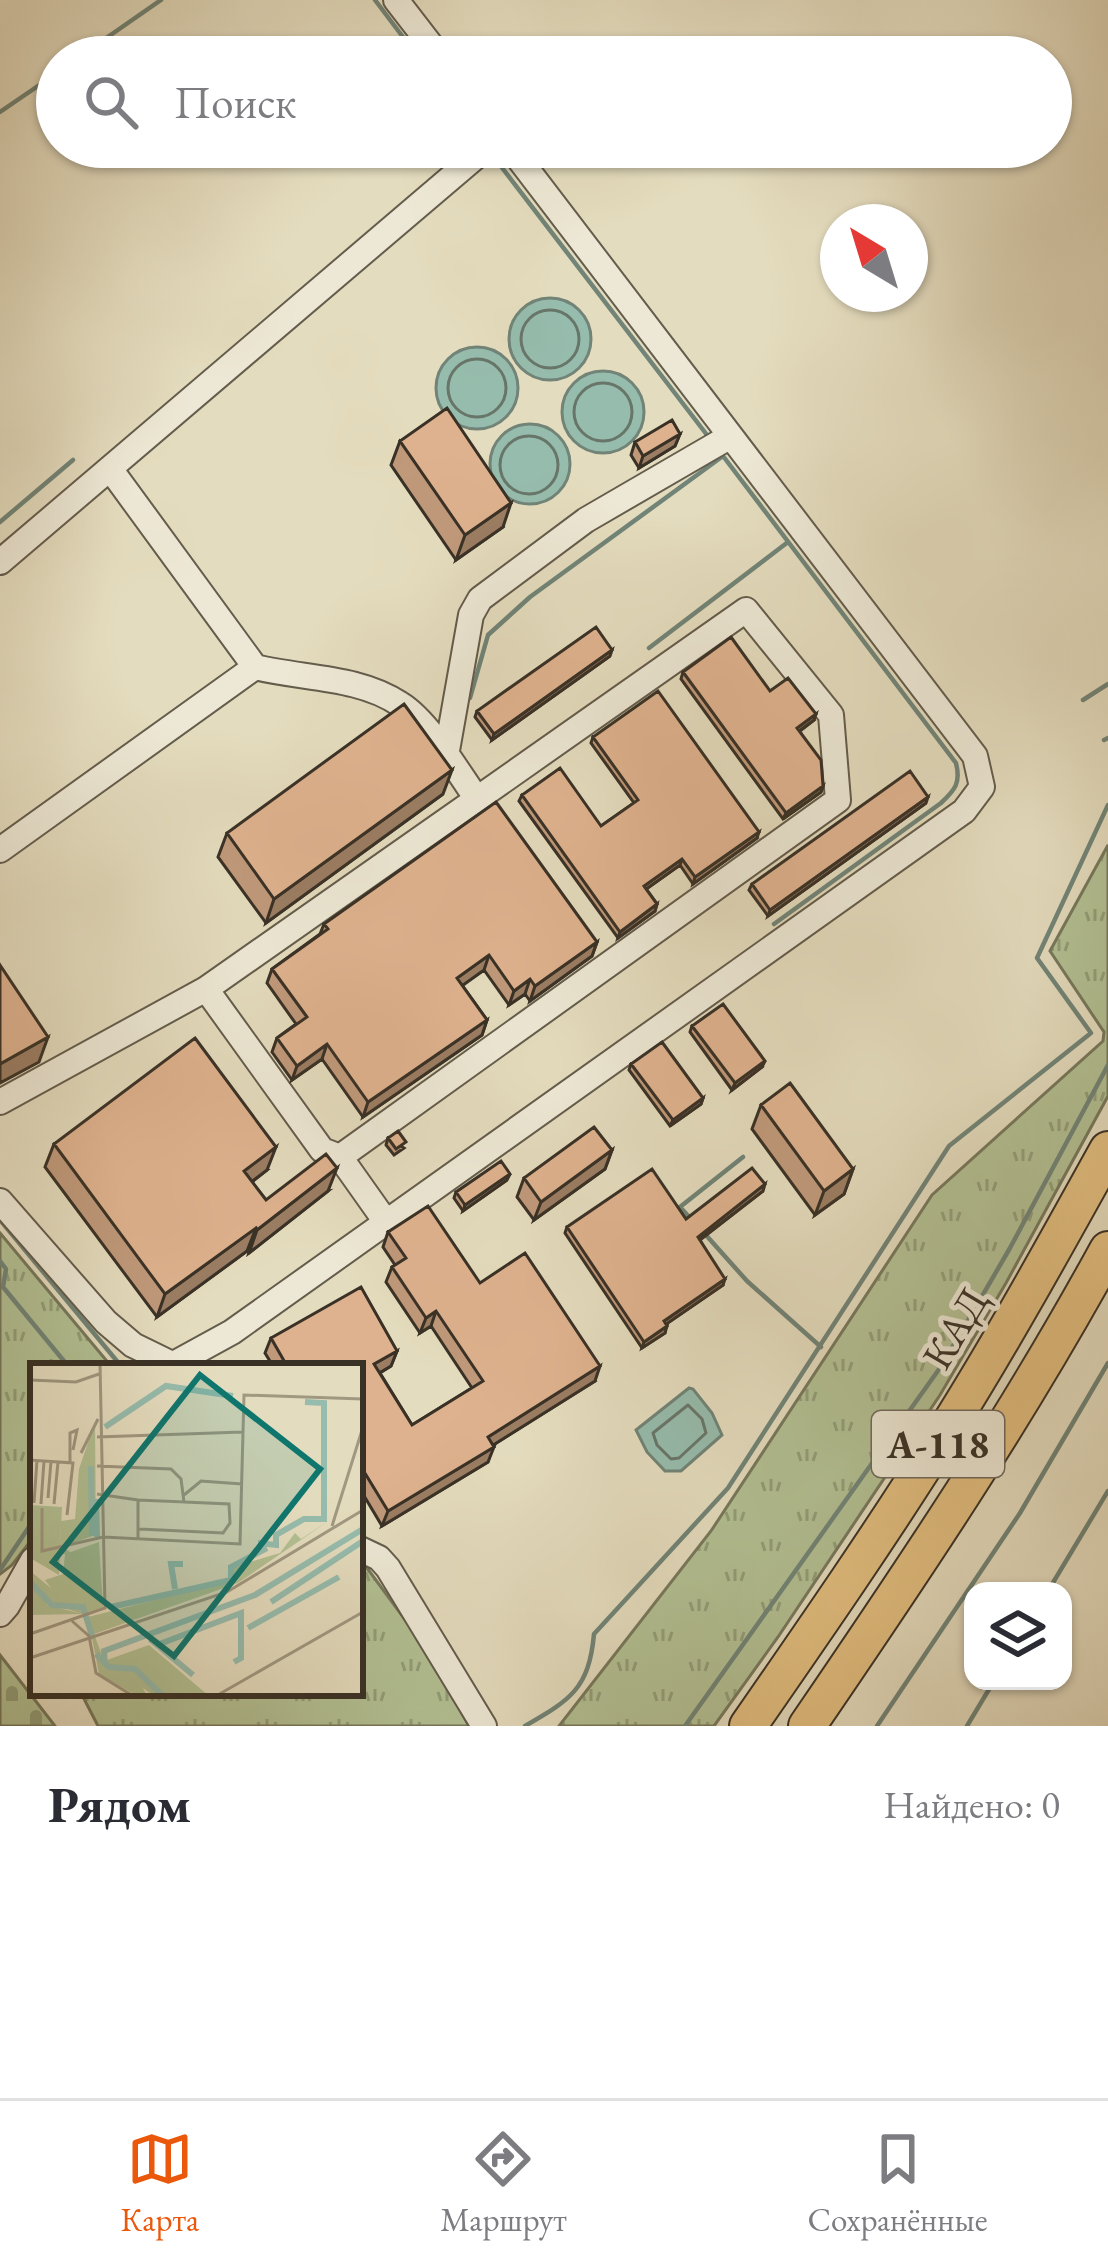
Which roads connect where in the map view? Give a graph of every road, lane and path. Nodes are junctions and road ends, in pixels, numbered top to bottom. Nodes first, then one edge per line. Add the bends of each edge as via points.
1 (396, 0) edge
2 (424, 36) edge
3 (463, 168) edge
4 (526, 168) edge
5 (730, 437) junction
6 (111, 470) junction
7 (0, 562) edge
8 (255, 667) junction
9 (446, 756) junction
10 (477, 799) junction
11 (0, 850) edge
12 (206, 989) junction
13 (0, 1102) edge
14 (1108, 1150) edge
15 (340, 1157) junction
16 (0, 1201) edge
17 (386, 1222) junction
18 (1108, 1250) edge
19 (169, 1363) edge
20 (177, 1363) edge
21 (363, 1550) edge
22 (30, 1565) edge
23 (0, 1614) edge
24 (484, 1726) edge
25 (748, 1726) edge
26 (807, 1726) edge

1 - 2 street
3 - 6 street
4 - 5 street
5 - 9 street via 586,520 480,599
5 - 17 street via 975,756 982,787 964,812
6 - 7 street
6 - 8 street
8 - 9 street via 356,685 402,704
8 - 11 street
9 - 10 street
10 - 12 street
10 - 15 street via 746,610 831,716 838,800
12 - 13 street
12 - 15 street via 322,1150
14 - 25 highway, КАД / А-118 via 948,1427
15 - 17 street
16 - 19 street via 106,1322
17 - 20 street
18 - 26 highway, А-118 via 996,1443
21 - 24 street via 388,1568
22 - 23 street

